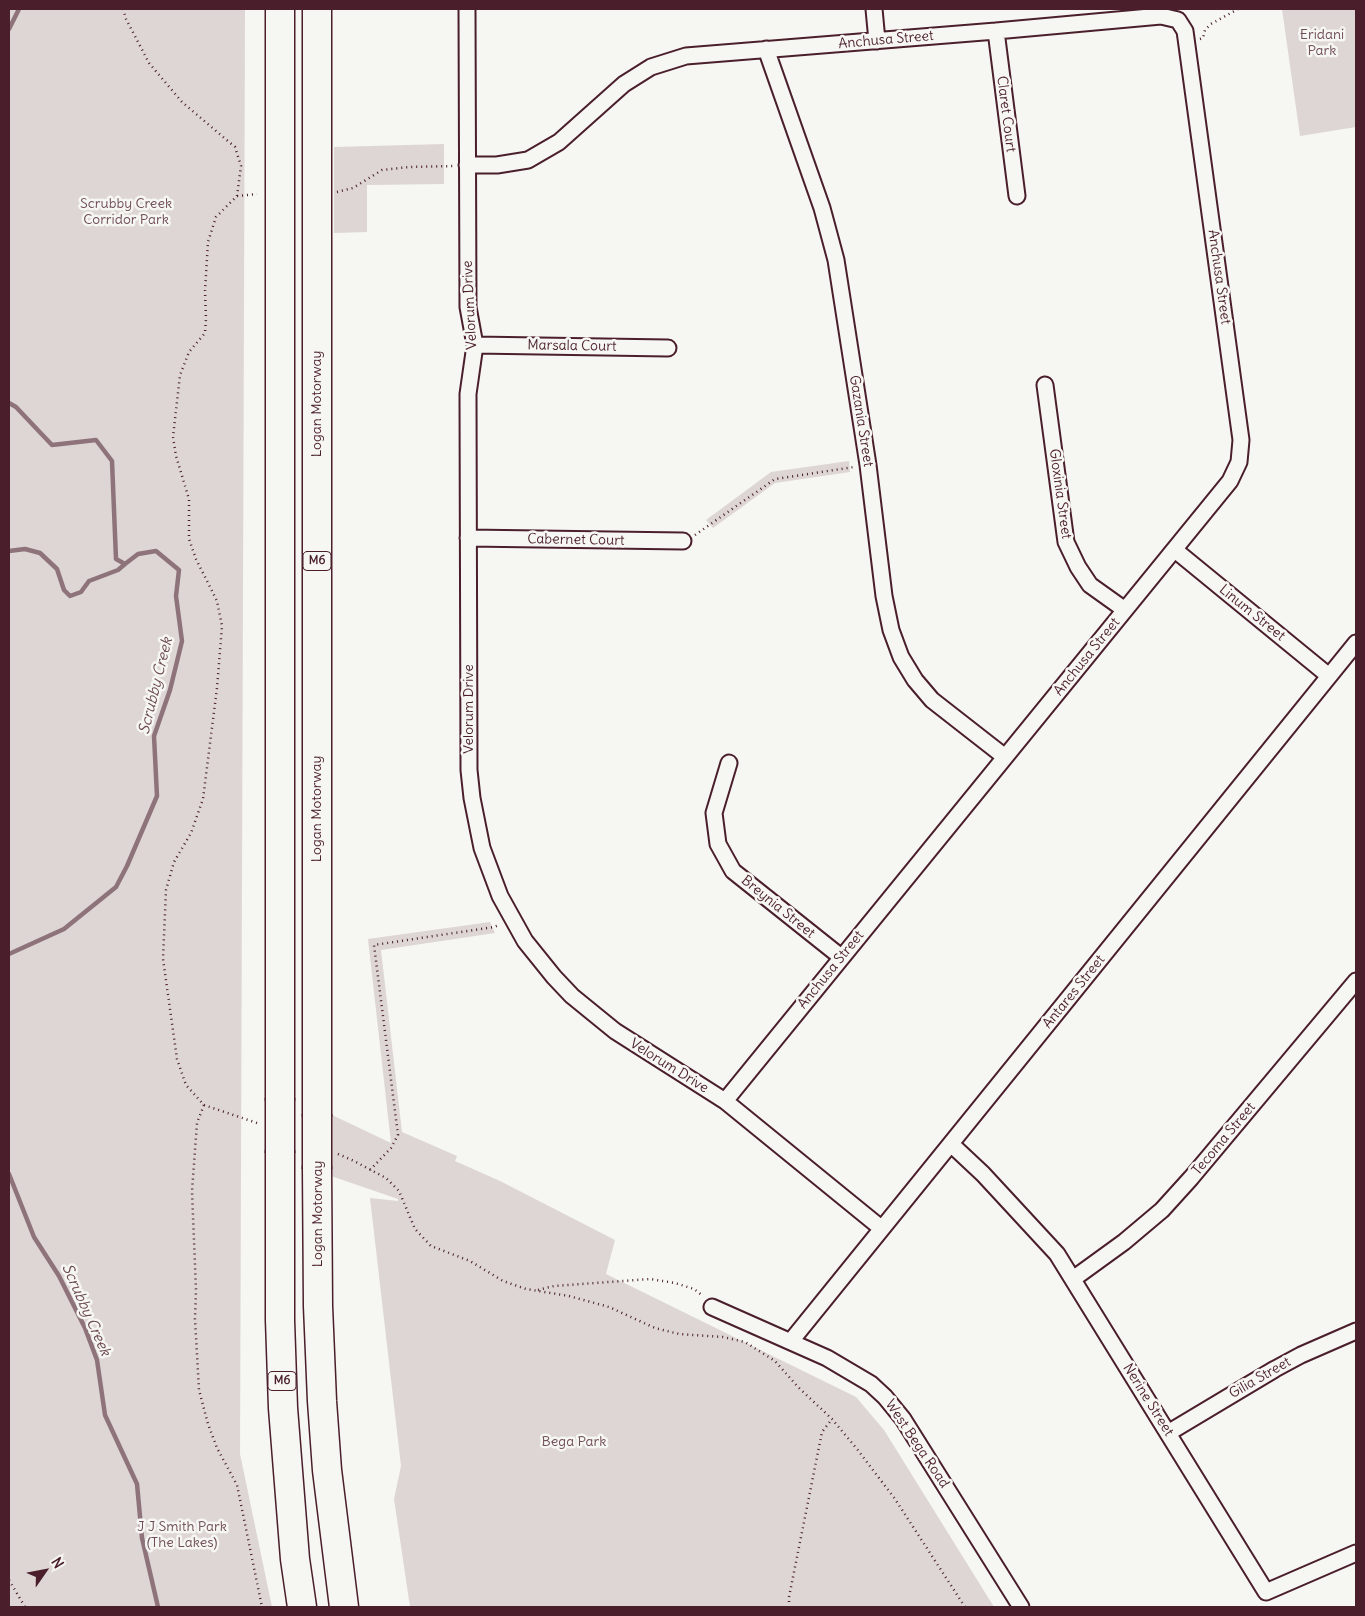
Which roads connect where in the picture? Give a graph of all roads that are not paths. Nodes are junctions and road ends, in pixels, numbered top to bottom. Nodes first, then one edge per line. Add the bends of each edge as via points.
1 (280, 9) edge
2 (317, 9) edge
3 (467, 9) edge
4 (874, 9) edge
5 (996, 31) junction
6 (877, 41) junction
7 (766, 50) junction
8 (468, 165) junction
9 (1017, 196) dead end
10 (475, 345) junction
11 (668, 348) dead end
12 (1045, 385) dead end
13 (468, 538) junction
14 (683, 541) road end
15 (1174, 550) junction
16 (1125, 610) junction
17 (1356, 643) edge
18 (1329, 676) junction
19 (1005, 757) junction
20 (729, 763) dead end
21 (841, 958) junction
22 (1356, 981) edge
23 (725, 1101) junction
24 (951, 1144) junction
25 (881, 1228) junction
26 (1073, 1279) junction
27 (712, 1306) road end
28 (1356, 1331) edge
29 (791, 1340) junction
30 (1168, 1433) junction
31 (1356, 1552) edge
32 (302, 1607) edge
33 (344, 1607) edge
34 (1021, 1607) edge

1 - 32 highway, M6, bridge via 280,1320 283,1408
2 - 33 highway, Logan Motorway / M6, bridge via 318,1306 327,1470
3 - 8 street, Velorum Drive
4 - 6 street
5 - 6 street, Anchusa Street
5 - 9 street, Claret Court
5 - 15 street, Anchusa Street via 1161,16 1178,20 1185,31 1241,440 1239,462 1230,481
6 - 7 street, Anchusa Street
7 - 8 street, Anchusa Street via 686,56 652,67 624,84 559,142 528,160
7 - 19 street, Gazania Street via 822,208 836,260 891,630 900,656 932,700
8 - 10 street, Velorum Drive via 468,307
10 - 11 street, Marsala Court
10 - 13 street, Velorum Drive via 468,394
12 - 16 street, Gloxinia Street via 1066,542 1090,585
13 - 14 street, Cabernet Court
13 - 23 street, Velorum Drive via 469,770 482,848 500,896 525,941 554,977 592,1014
15 - 16 street, Anchusa Street
15 - 18 street, Linum Street
16 - 19 street, Anchusa Street
17 - 18 street, Antares Street
18 - 24 street, Antares Street
19 - 21 street, Anchusa Street
20 - 21 street, Breynia Street via 714,813 718,844 734,871
21 - 23 street, Anchusa Street
22 - 26 street, Tecoma Street via 1162,1210
23 - 25 street, Velorum Drive
24 - 25 street, Antares Street
24 - 26 street, Nerine Street via 1044,1239
25 - 29 street, Antares Street
26 - 30 street, Nerine Street
27 - 29 street, West Bega Road
28 - 30 street, Gilia Street via 1275,1369
29 - 34 street, West Bega Road via 854,1373 885,1397 903,1419
30 - 31 street, Nerine Street via 1266,1592

